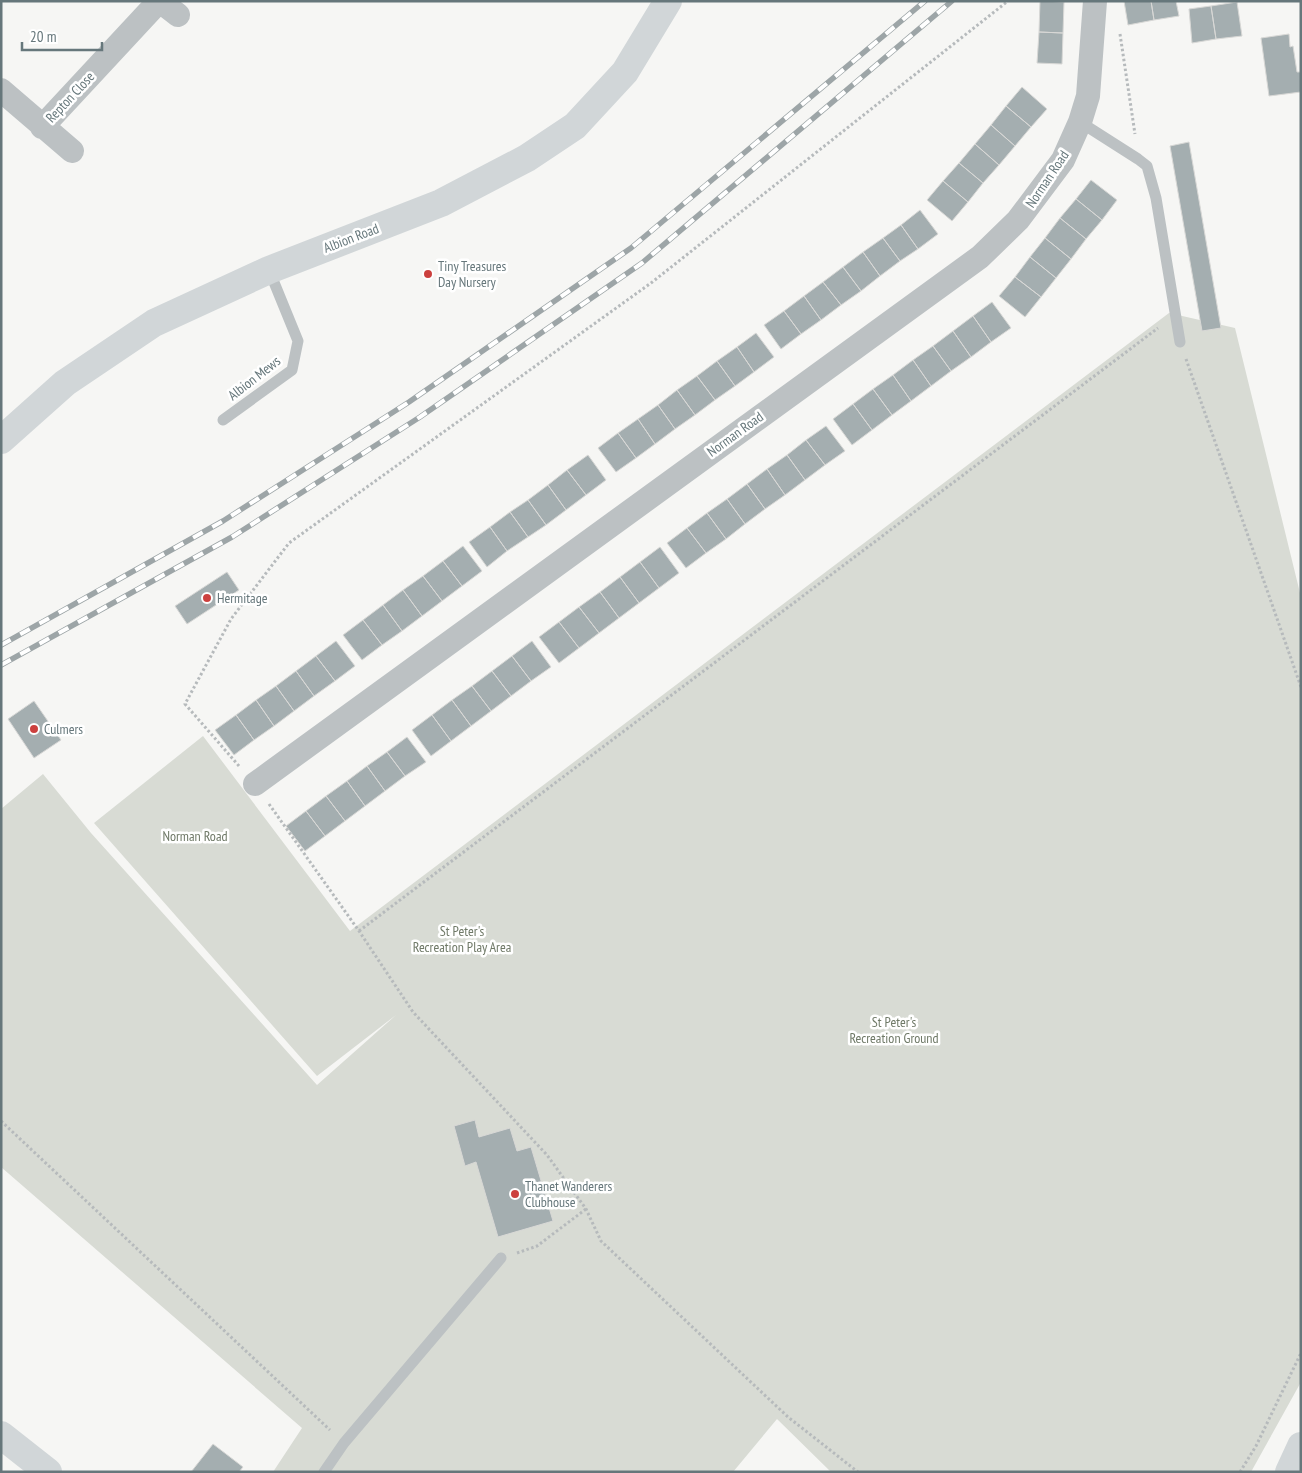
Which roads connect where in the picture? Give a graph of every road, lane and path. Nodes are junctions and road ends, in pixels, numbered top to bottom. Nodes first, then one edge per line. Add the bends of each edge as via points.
1 (668, 1) edge
2 (1008, 1) edge
3 (1095, 1) edge
4 (166, 6) edge
5 (1120, 31) dead end
6 (1, 90) edge
7 (1080, 122) junction
8 (42, 127) junction
9 (72, 151) dead end
10 (1138, 158) junction
11 (269, 270) junction
12 (1176, 318) junction
13 (1180, 342) joint
14 (223, 420) dead end
15 (1, 440) edge
16 (1301, 686) edge
17 (255, 784) junction
18 (359, 931) junction
19 (1, 1121) edge
20 (586, 1209) junction
21 (501, 1258) joint
22 (1301, 1353) edge
23 (1, 1435) edge
24 (344, 1443) junction
25 (48, 1472) edge
26 (324, 1472) edge
27 (858, 1472) edge
28 (1240, 1472) edge

1 - 11 main road, Albion Road via 625,72 575,126 528,158 441,203
2 - 17 path via 651,283 289,543 231,619 185,704
3 - 7 street, Norman Road via 1088,96
4 - 8 street, Repton Close
5 - 10 path
6 - 8 street, Repton Close
7 - 10 lane
7 - 17 street, Norman Road via 1063,160 1018,220 980,257
8 - 9 street, Repton Close
10 - 12 lane via 1147,166 1156,198
11 - 14 lane, Albion Mews via 298,341 292,370
11 - 15 main road, Albion Road via 154,323 65,383
12 - 13 lane
12 - 18 path
13 - 16 path
17 - 18 path
18 - 20 path via 413,1012 547,1155
19 - 24 path
20 - 21 path via 537,1246
20 - 27 path via 601,1241 788,1417
21 - 24 lane
22 - 28 path
23 - 25 main road
24 - 26 lane

